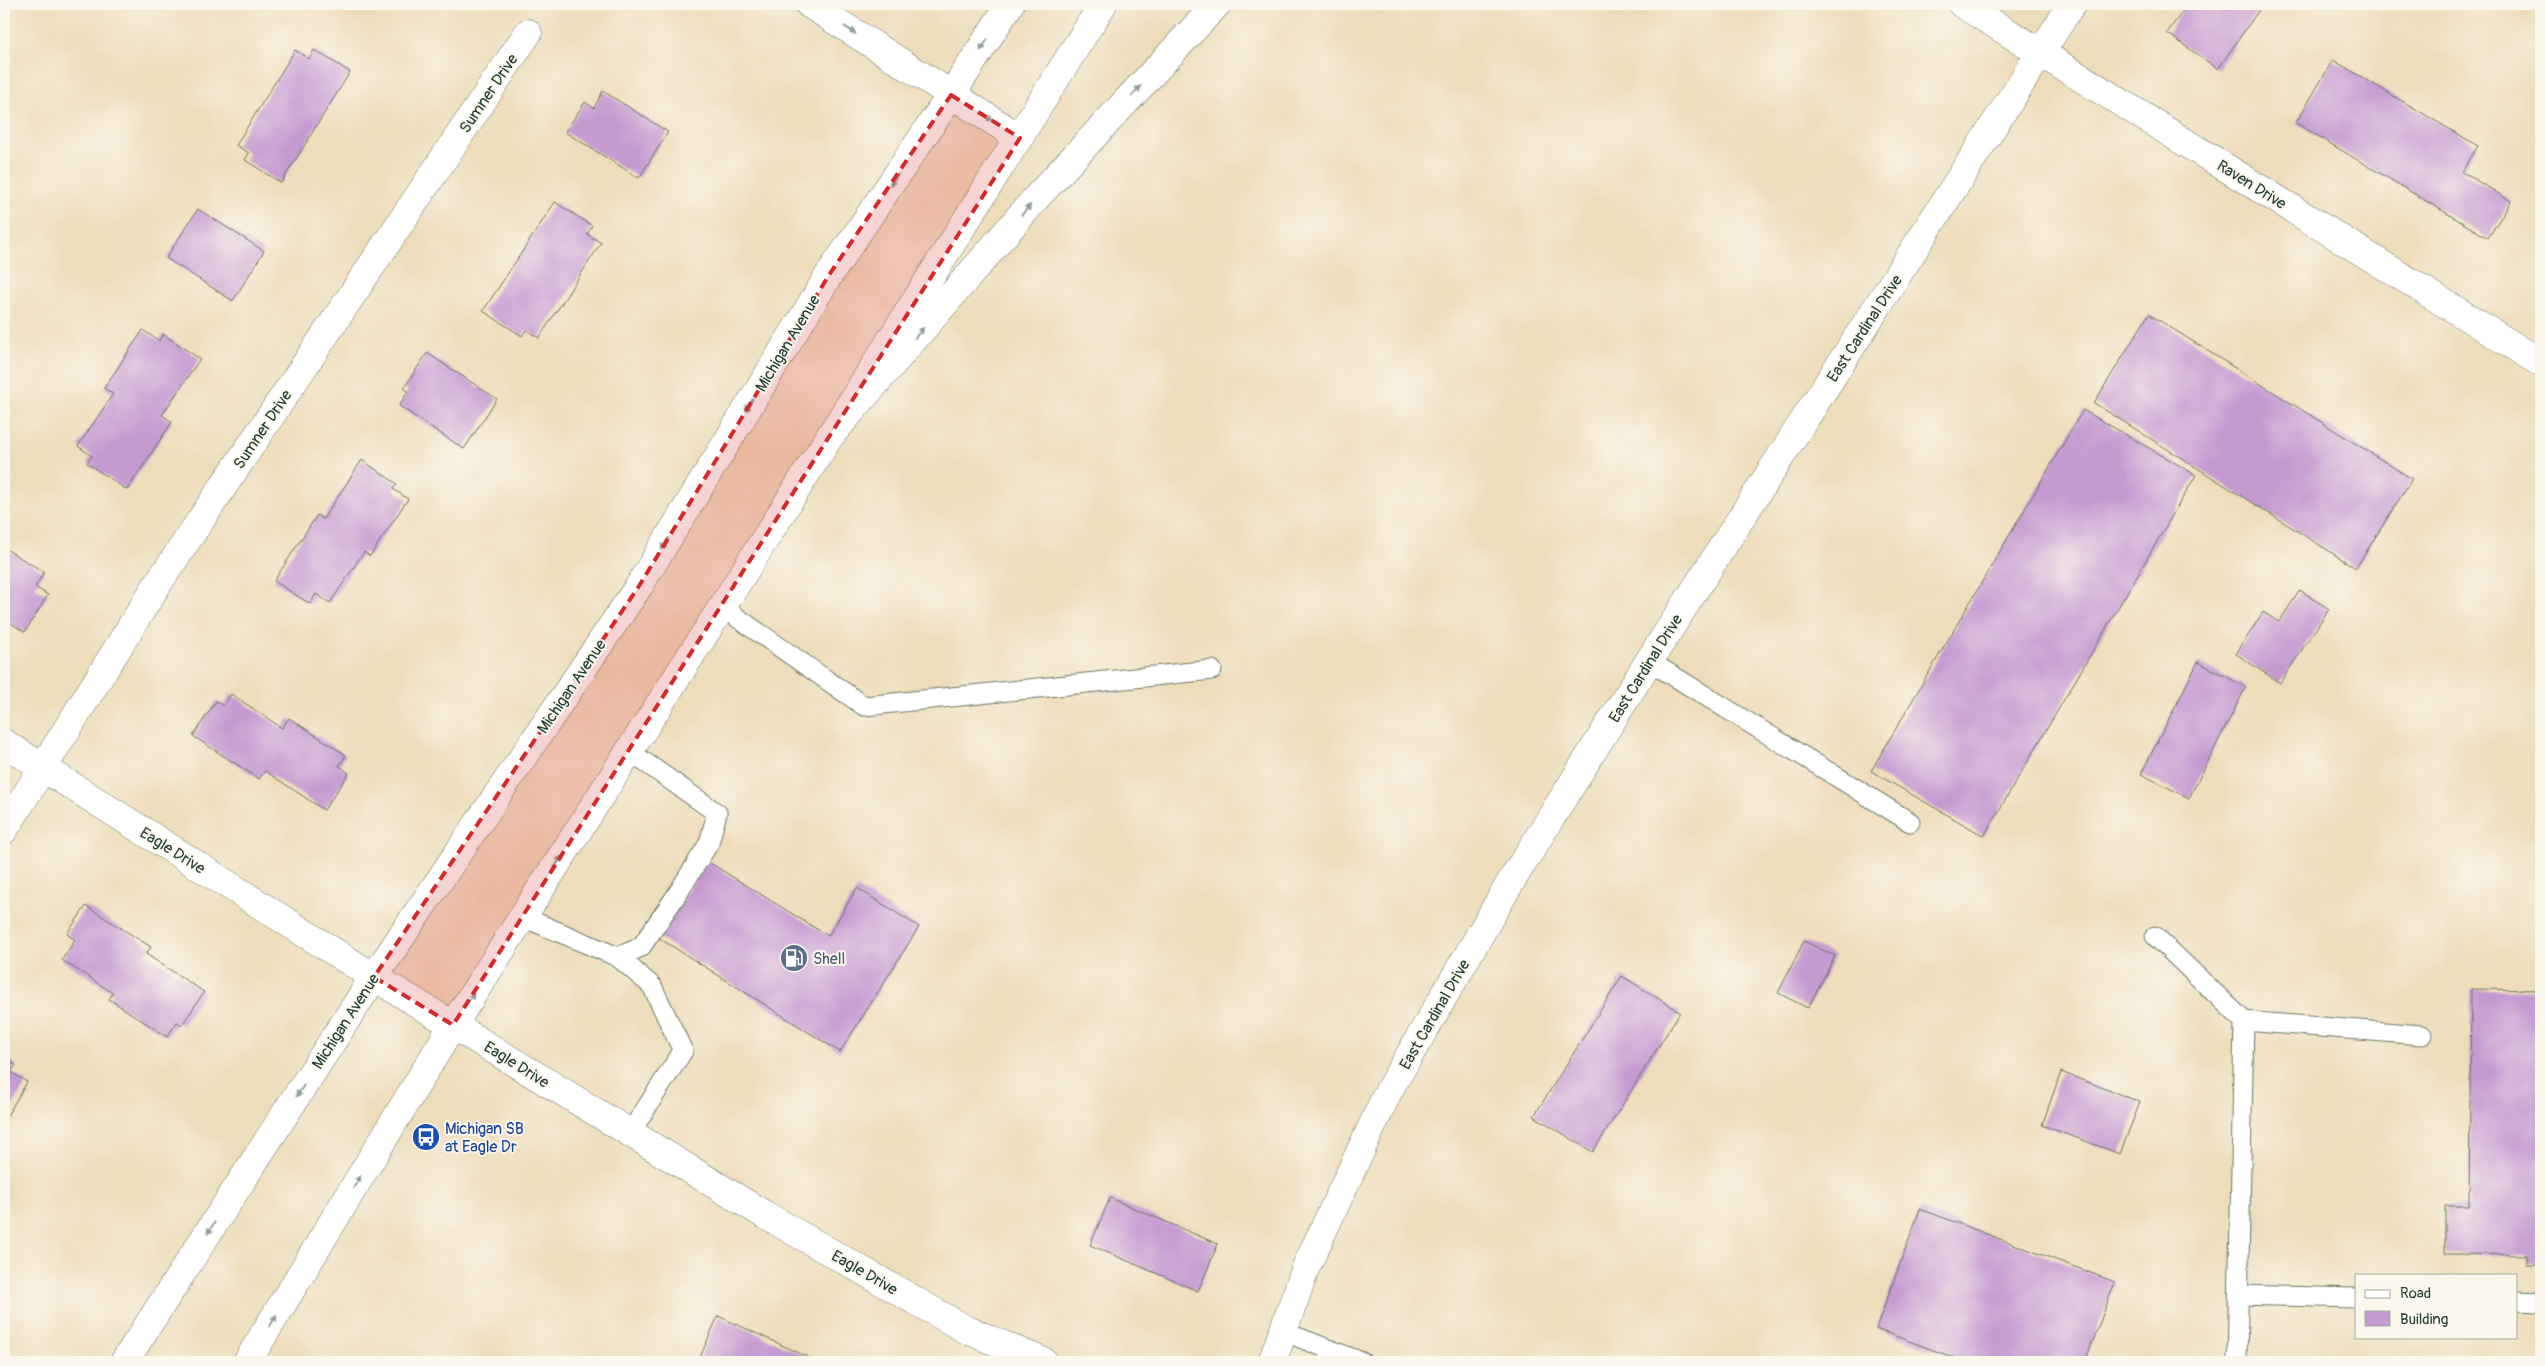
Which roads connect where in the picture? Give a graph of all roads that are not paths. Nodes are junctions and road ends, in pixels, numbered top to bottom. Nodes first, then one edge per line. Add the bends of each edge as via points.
1 (809, 4) edge
2 (1010, 4) edge
3 (1103, 4) edge
4 (1217, 4) edge
5 (1962, 4) edge
6 (2072, 4) edge
7 (528, 32) dead end
8 (2040, 54) junction
9 (952, 95) junction
10 (1020, 138) junction
11 (2541, 363) edge
12 (830, 436) junction
13 (722, 607) junction
14 (1649, 662) junction
15 (1212, 670) dead end
16 (4, 743) edge
17 (629, 751) junction
18 (43, 768) junction
19 (1910, 822) dead end
20 (4, 830) edge
21 (523, 917) junction
22 (2155, 936) dead end
23 (618, 957) junction
24 (374, 977) junction
25 (2244, 1021) junction
26 (453, 1026) junction
27 (2422, 1035) dead end
28 (630, 1133) junction
29 (2239, 1295) junction
30 (2355, 1298) edge
31 (2518, 1301) edge
32 (2541, 1302) edge
33 (1282, 1331) junction
34 (124, 1362) edge
35 (247, 1362) edge
36 (1044, 1362) edge
37 (1272, 1362) edge
38 (1362, 1362) edge
39 (2237, 1362) edge

1 -> 9 main road
2 -> 9 main road, Michigan Avenue
3 - 10 main road
12 -> 4 main road via 1036,198
5 - 8 main road, Raven Drive
6 - 8 main road, East Cardinal Drive
7 - 18 main road, Sumner Drive via 157,586
8 - 11 main road, Raven Drive
8 - 14 main road, East Cardinal Drive
9 -> 10 main road
9 -> 24 main road, Michigan Avenue via 829,275 639,586
10 - 12 main road
12 - 13 main road
13 - 15 lane via 864,706
13 - 17 main road
14 - 19 lane
14 - 33 main road, East Cardinal Drive via 1510,883 1389,1090 1306,1267
16 - 18 main road, Eagle Drive
21 -> 17 main road
17 - 23 lane via 717,814 709,843 673,900 640,947
18 - 20 main road, Sumner Drive
18 - 24 main road, Eagle Drive
21 - 23 lane
26 -> 21 main road
22 - 25 lane
23 - 28 lane via 652,986 683,1051
24 - 26 main road, Eagle Drive
24 -> 34 main road, Michigan Avenue
25 - 27 lane
25 - 29 lane
26 - 28 main road, Eagle Drive
35 -> 26 main road
28 - 36 main road, Eagle Drive via 765,1215 965,1329
29 - 30 lane
29 - 39 lane
31 - 32 lane
33 - 37 main road, East Cardinal Drive
33 - 38 lane

